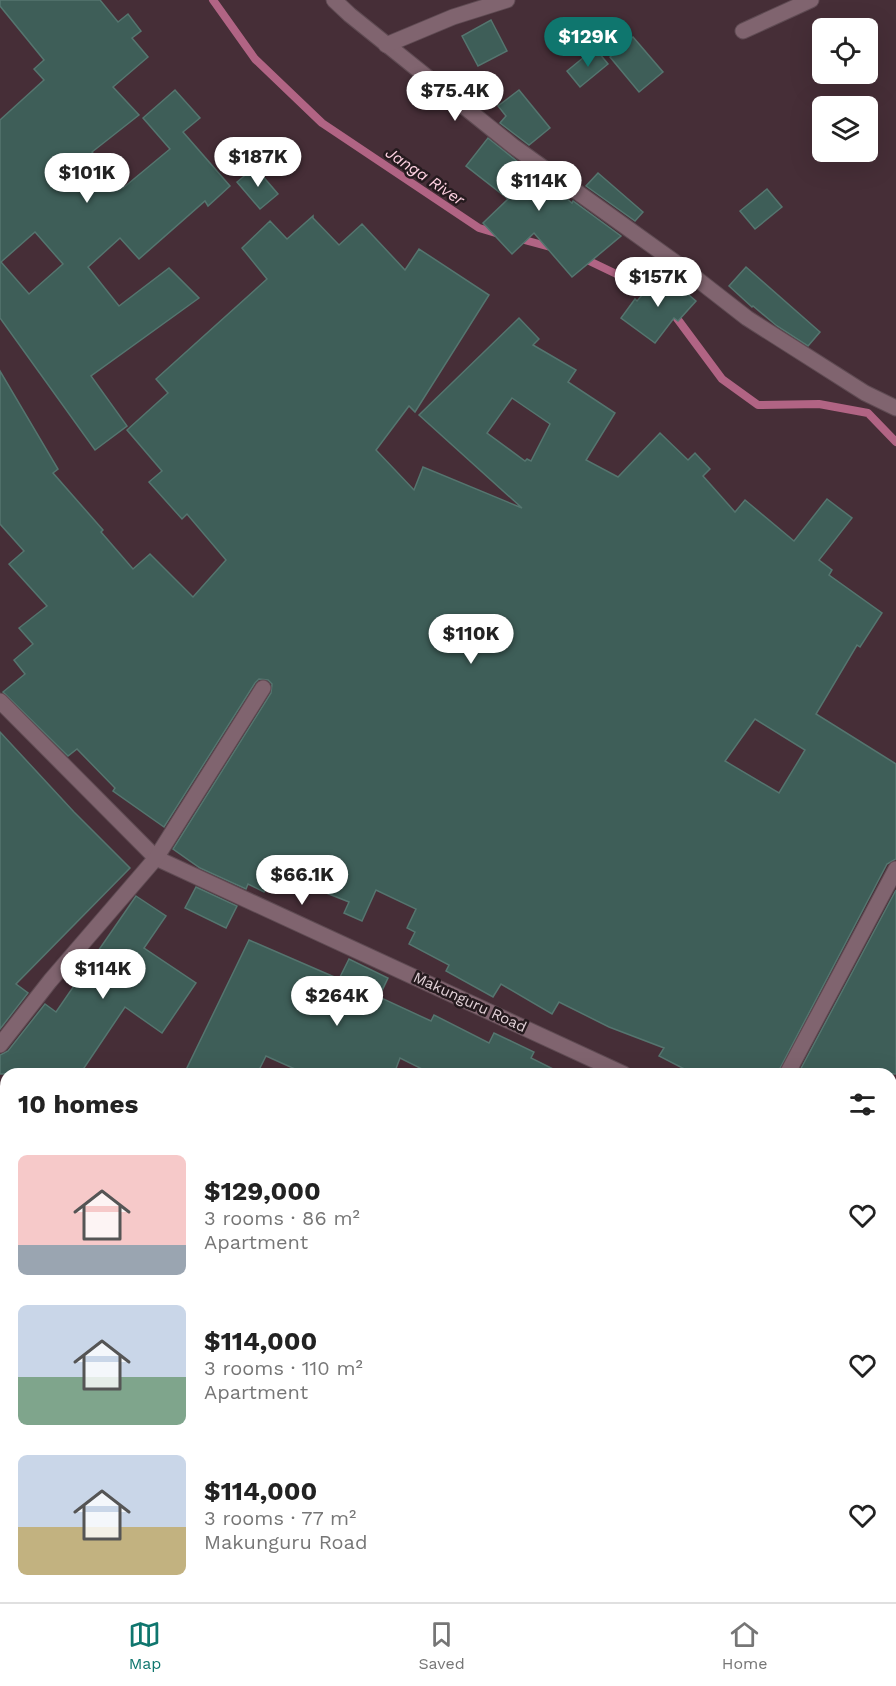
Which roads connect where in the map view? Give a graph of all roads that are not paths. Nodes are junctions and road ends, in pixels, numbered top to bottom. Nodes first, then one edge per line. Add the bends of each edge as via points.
1 (334, 0) edge
2 (507, 0) edge
3 (811, 0) edge
4 (743, 31) dead end
5 (386, 45) junction
6 (896, 408) edge
7 (263, 688) dead end
8 (0, 701) edge
9 (156, 858) junction
10 (896, 869) edge
11 (0, 1045) edge
12 (611, 1068) edge
13 (791, 1068) edge

1 - 5 street
2 - 5 street
3 - 4 street
5 - 6 street via 513,146 747,318 865,393
7 - 9 street
8 - 9 street, Makunguru Road
9 - 11 street
9 - 12 street, Makunguru Road
10 - 13 street

